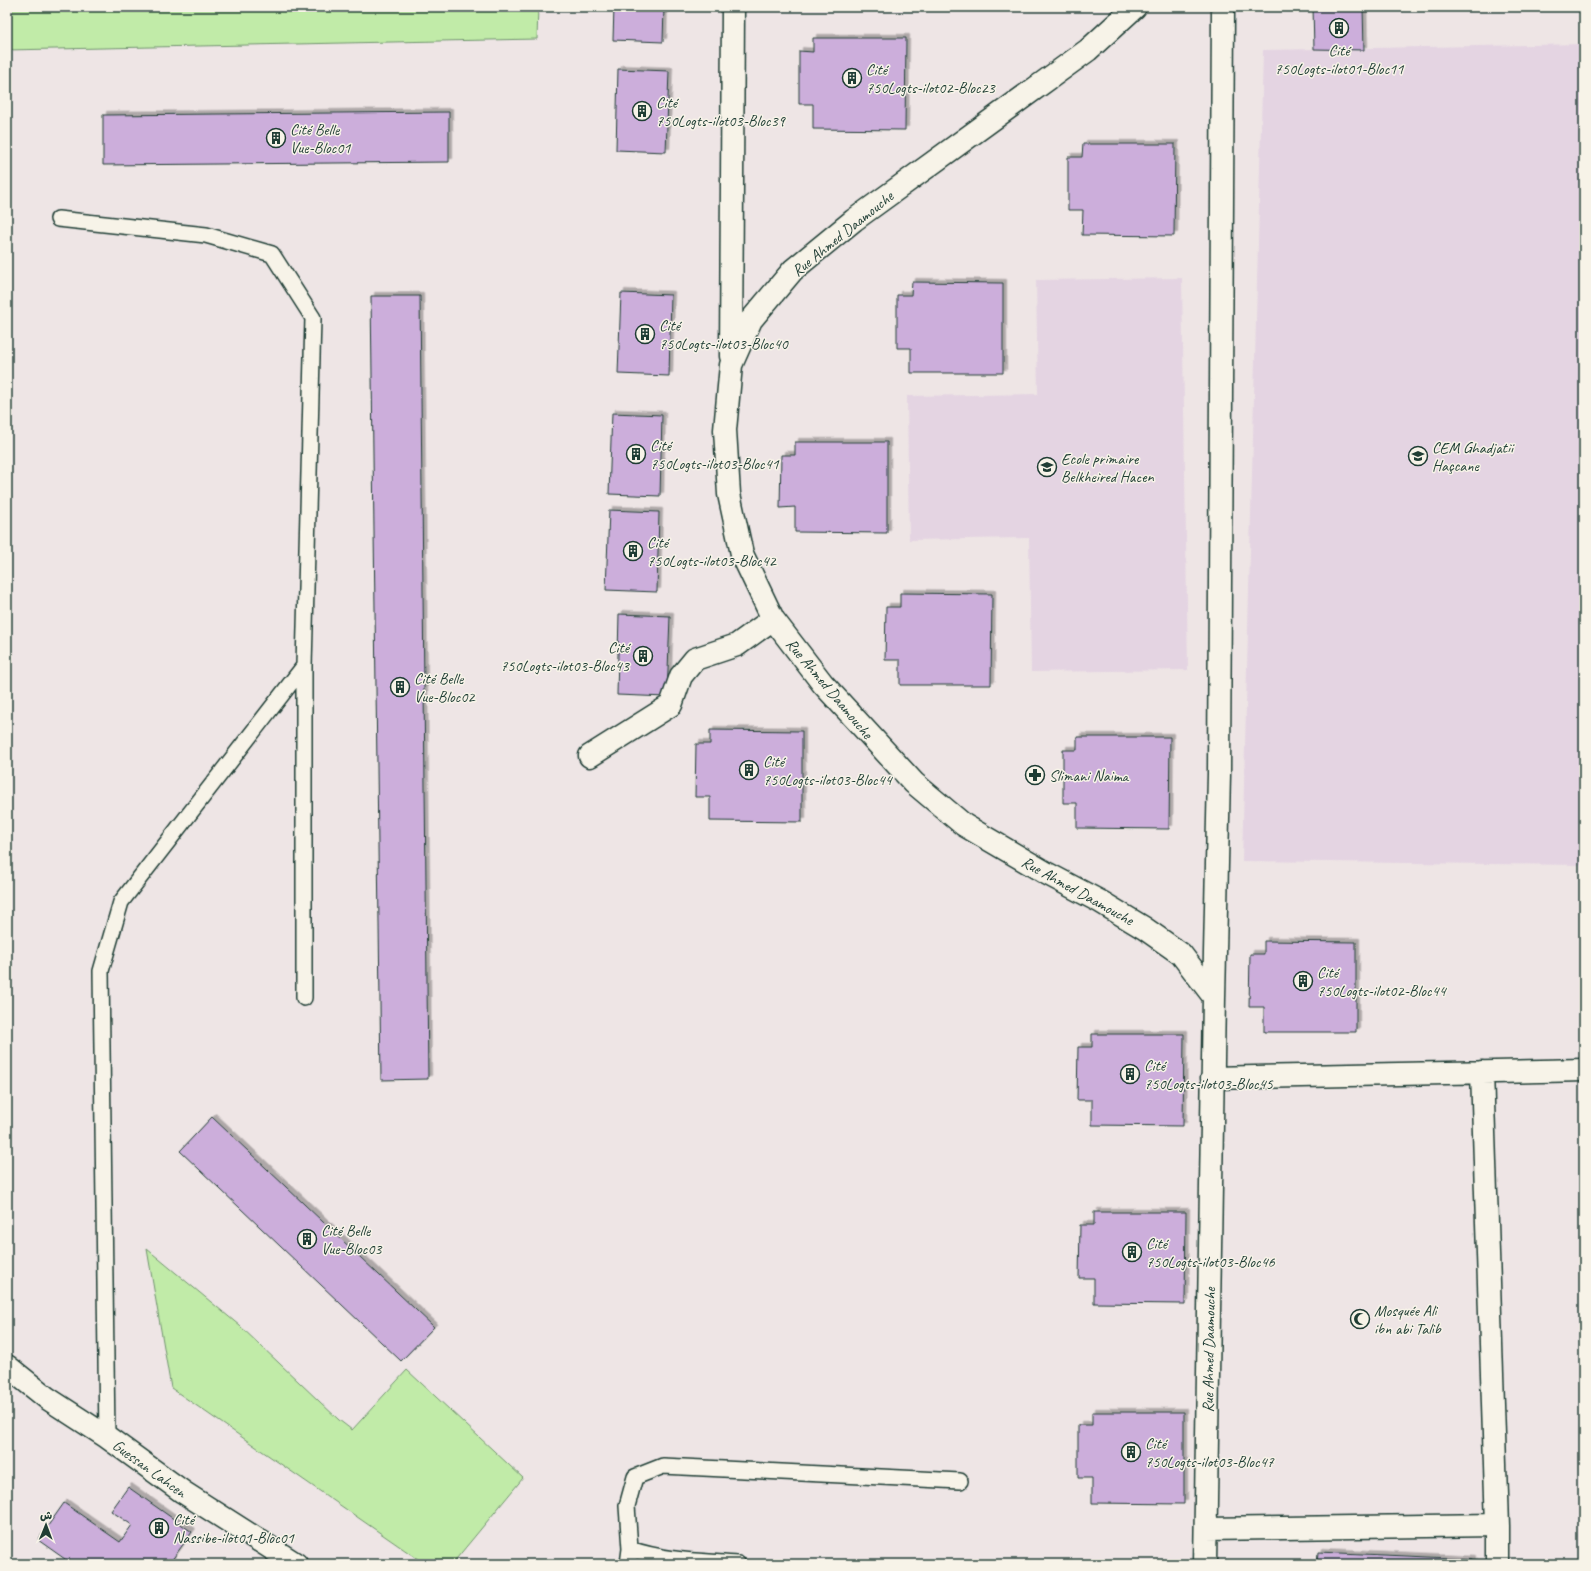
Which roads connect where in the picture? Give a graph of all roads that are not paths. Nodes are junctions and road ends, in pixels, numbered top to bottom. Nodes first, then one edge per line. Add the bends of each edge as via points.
1 (733, 7) edge
2 (1135, 7) edge
3 (1224, 7) edge
4 (58, 219) dead end
5 (731, 366) junction
6 (773, 619) junction
7 (304, 666) junction
8 (590, 756) dead end
9 (1214, 997) junction
10 (304, 998) dead end
11 (1584, 1070) edge
12 (1482, 1072) junction
13 (1212, 1078) junction
14 (7, 1366) edge
15 (107, 1437) junction
16 (960, 1481) dead end
17 (1497, 1525) junction
18 (1206, 1529) junction
19 (630, 1549) junction
20 (296, 1564) edge
21 (628, 1564) edge
22 (738, 1564) edge
23 (1205, 1564) edge
24 (1497, 1564) edge

1 - 5 street
2 - 5 street, Rue Ahmed Daamouche via 1088,50 854,220 793,270 751,320
3 - 9 street via 1219,766
4 - 7 lane via 206,235 272,254 313,318
5 - 6 street, Rue Ahmed Daamouche via 725,430 729,494 742,554
6 - 8 street via 737,645 695,659 681,676 672,705
6 - 9 street, Rue Ahmed Daamouche via 823,684 914,783 964,825 1101,902 1181,954
7 - 10 lane
7 - 15 lane via 121,902 101,971
9 - 13 street, Rue Ahmed Daamouche
11 - 12 street
12 - 13 street
12 - 17 street
13 - 18 street, Rue Ahmed Daamouche
14 - 15 street, Guessan Lahcen via 47,1398
15 - 20 street, Guessan Lahcen via 183,1492
16 - 19 lane via 662,1466 635,1477 627,1506
17 - 18 street
17 - 24 street
18 - 23 street, Rue Ahmed Daamouche
19 - 21 lane
19 - 22 lane via 668,1559

